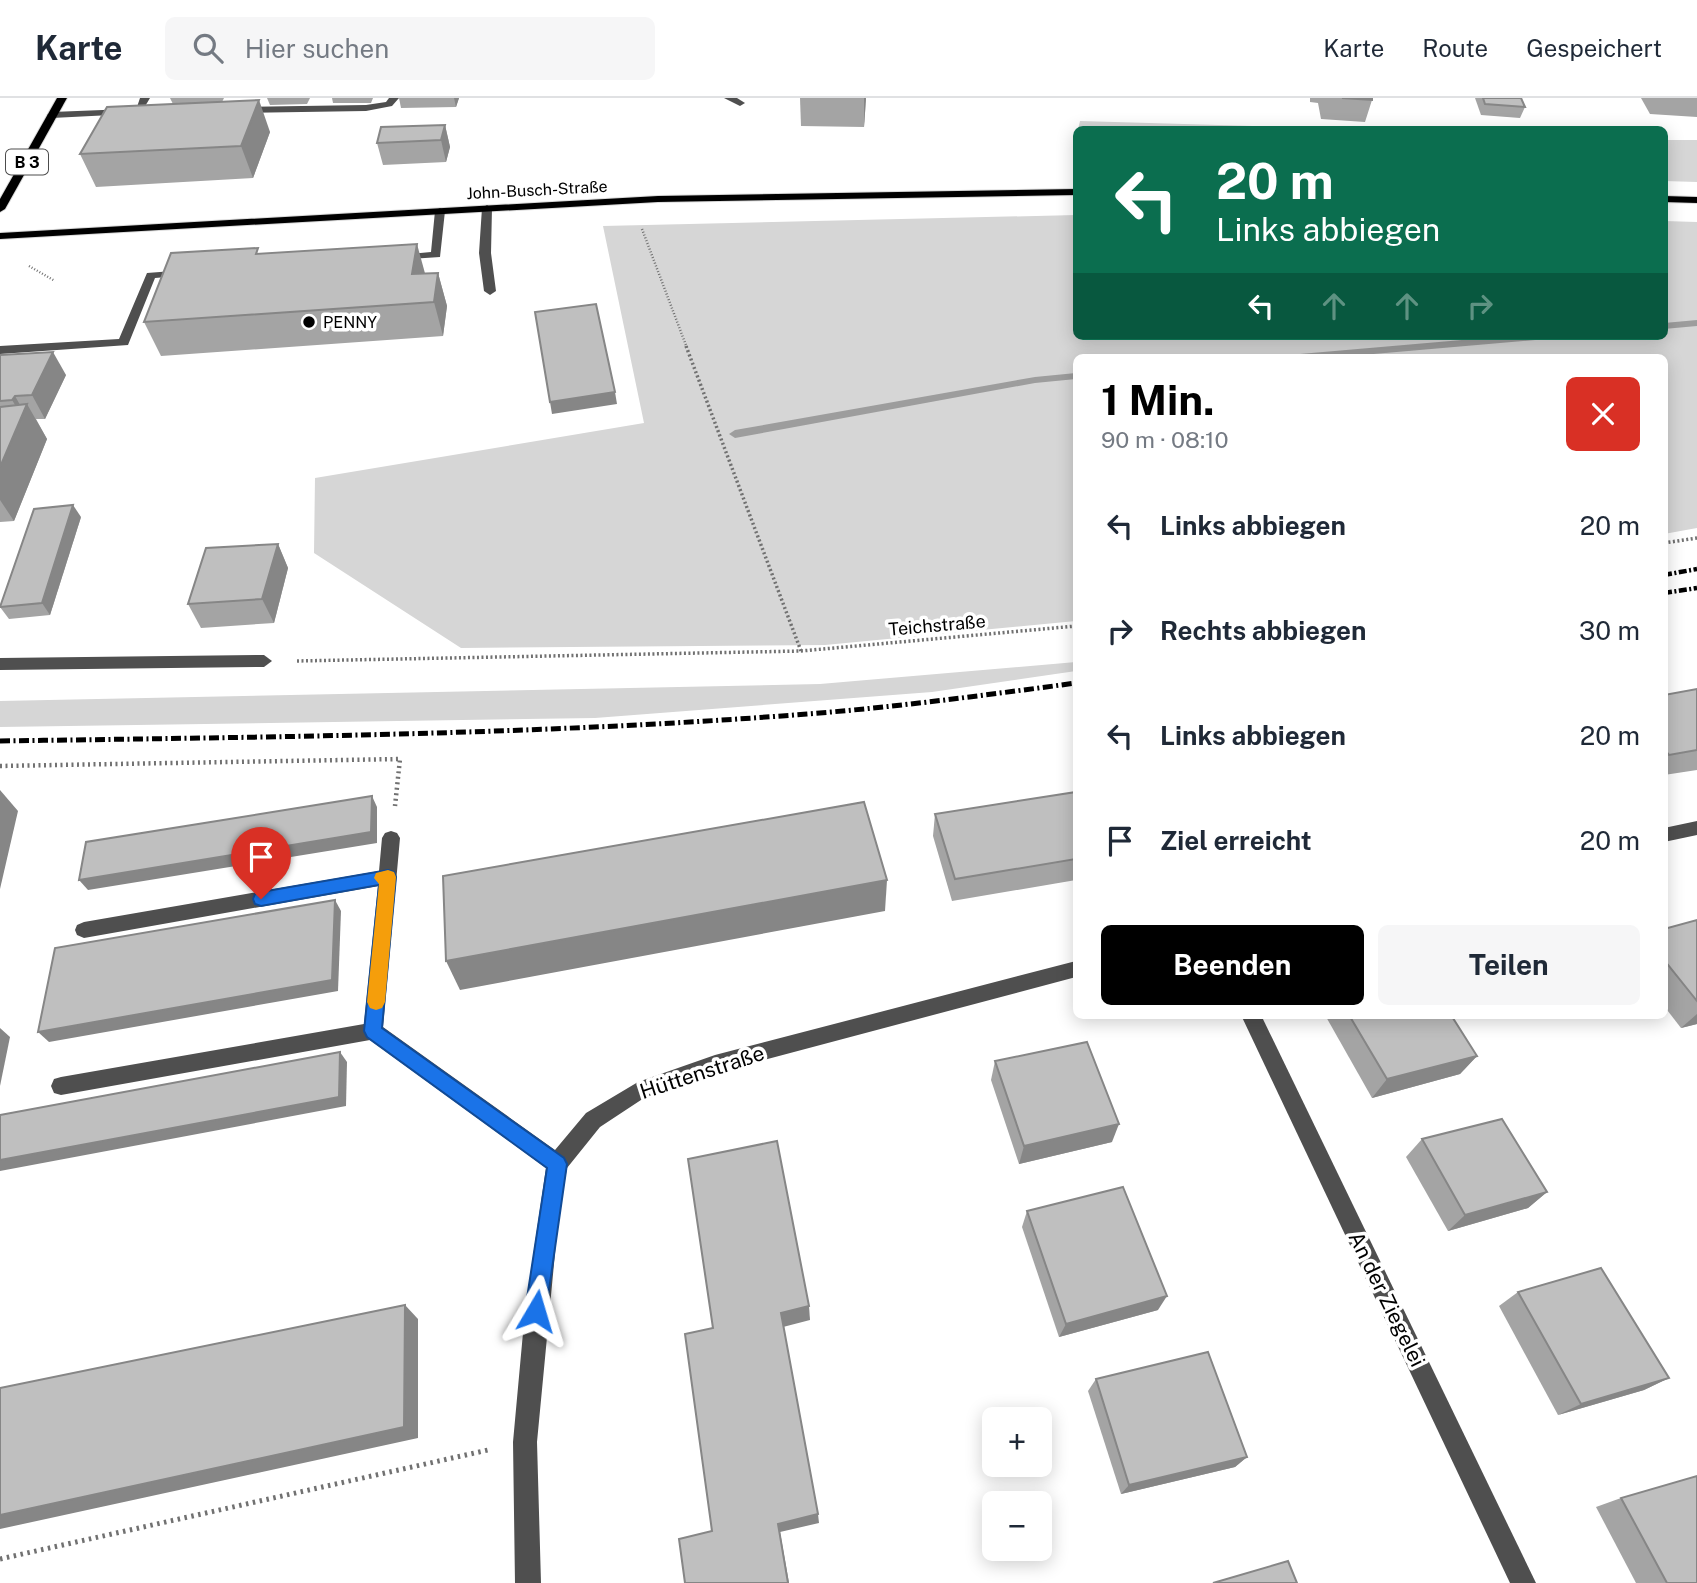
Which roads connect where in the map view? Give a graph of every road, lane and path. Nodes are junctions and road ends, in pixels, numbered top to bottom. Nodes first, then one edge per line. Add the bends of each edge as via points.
1 (62, 98) edge
2 (145, 98) edge
3 (394, 98) edge
4 (729, 98) edge
5 (740, 103) dead end
6 (138, 111) junction
7 (150, 111) edge
8 (226, 111) edge
9 (52, 115) junction
10 (1073, 192) edge
11 (1668, 199) edge
12 (1697, 200) edge
13 (487, 208) junction
14 (0, 209) edge
15 (440, 211) junction
16 (638, 218) dead end
17 (0, 236) edge
18 (382, 259) edge
19 (205, 271) edge
20 (490, 291) dead end
21 (0, 350) edge
22 (1697, 538) edge
23 (1668, 543) edge
24 (1073, 626) edge
25 (801, 651) junction
26 (264, 661) joint
27 (0, 664) edge
28 (0, 766) edge
29 (1697, 828) edge
30 (1668, 834) edge
31 (391, 838) joint
32 (388, 877) junction
33 (84, 930) dead end
34 (1073, 970) edge
35 (1253, 1019) edge
36 (373, 1031) junction
37 (61, 1086) dead end
38 (557, 1164) junction
39 (525, 1442) junction
40 (0, 1559) edge
41 (528, 1583) edge
42 (1523, 1583) edge

1 - 9 main road, B 3
2 - 6 street
3 - 8 street via 389,104 366,108
4 - 5 street
6 - 7 street
6 - 9 street
9 - 14 main road, B 3
10 - 13 main road, John-Busch-Straße via 657,199
11 - 12 main road
13 - 15 main road, John-Busch-Straße
13 - 20 street via 485,253
15 - 17 main road, John-Busch-Straße
15 - 18 street via 436,256
16 - 25 path
19 - 21 street via 151,275 124,342
22 - 23 path
24 - 25 path, Teichstraße
25 - 26 path, Teichstraße
26 - 27 street
28 - 31 path via 400,759
29 - 30 street
31 - 32 street
32 - 33 street
32 - 36 street
34 - 38 street, Hüttenstraße via 715,1064 638,1091 593,1120
35 - 42 street, An der Ziegelei
36 - 37 street
36 - 38 street
38 - 39 street via 536,1311
39 - 40 path
39 - 41 street

